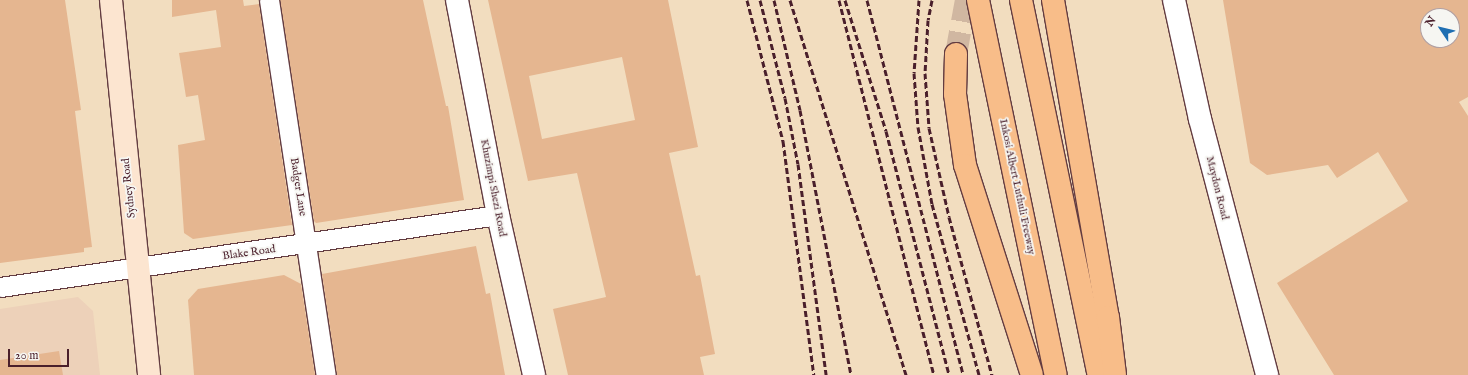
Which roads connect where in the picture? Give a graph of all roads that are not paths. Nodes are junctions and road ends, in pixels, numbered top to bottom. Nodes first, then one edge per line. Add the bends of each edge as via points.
1 (111, 0) edge
2 (269, 0) edge
3 (457, 0) edge
4 (978, 0) edge
5 (1021, 0) edge
6 (1053, 0) edge
7 (1174, 0) edge
8 (956, 54) tunnel mouth
9 (498, 215) junction
10 (306, 244) junction
11 (137, 269) junction
12 (0, 287) edge
13 (149, 375) edge
14 (326, 375) edge
15 (534, 375) edge
16 (1032, 375) edge
17 (1056, 375) edge
18 (1099, 375) edge
19 (1115, 375) edge
20 (1267, 375) edge

1 - 11 main road, Sydney Road
2 - 10 street, Badger Lane
3 - 9 street, Khuzimpi Shezi Road
4 - 17 highway, Inkosi Albert Luthuli Freeway
5 - 18 highway
6 - 19 highway via 1108,317
7 - 20 street, Maydon Road via 1200,119
8 - 16 highway via 955,94 965,165
9 - 10 street, Blake Road
9 - 15 street, Khuzimpi Shezi Road
10 - 11 street, Blake Road
10 - 14 street, Badger Lane
11 - 12 street, Blake Road
11 - 13 main road, Sydney Road

